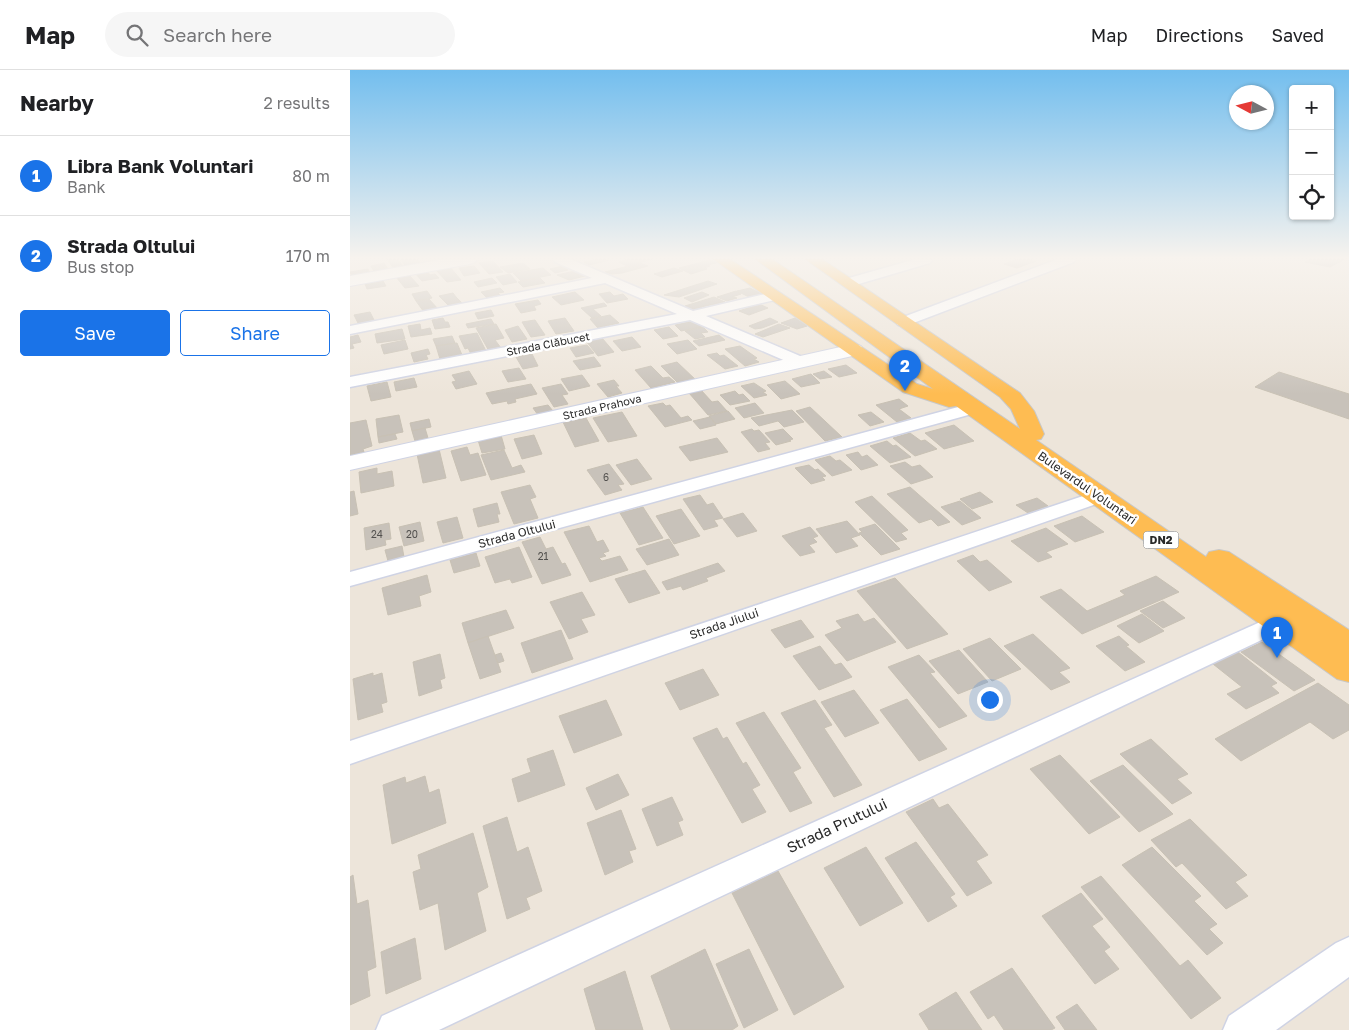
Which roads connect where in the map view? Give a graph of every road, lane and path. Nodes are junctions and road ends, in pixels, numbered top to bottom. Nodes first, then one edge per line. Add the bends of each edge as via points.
1 (482, 304) edge
2 (665, 304) edge
3 (740, 304) edge
4 (786, 304) edge
5 (829, 304) edge
6 (839, 304) edge
7 (877, 304) edge
8 (951, 304) edge
9 (692, 315) junction
10 (903, 322) junction
11 (350, 330) edge
12 (854, 350) junction
13 (801, 362) junction
14 (350, 382) edge
15 (981, 406) junction
16 (1034, 434) junction
17 (350, 464) edge
18 (1098, 496) junction
19 (350, 580) edge
20 (1278, 622) junction
21 (1349, 645) edge
22 (1349, 671) edge
23 (350, 754) edge
24 (1349, 955) edge
25 (396, 1030) edge
26 (1243, 1030) edge

1 - 11 street
2 - 9 street
3 - 9 street, Strada Clăbucet
4 - 12 highway
5 - 15 highway, DN2
6 - 15 highway, DN2
7 - 10 highway
8 - 10 street
9 - 13 street
9 - 14 street, Strada Clăbucet
10 - 16 highway via 1019,403
12 - 13 street, Strada Prahova
12 - 15 highway via 910,388
13 - 17 street, Strada Prahova
15 - 16 highway, Bulevardul Voluntari / DN2
15 - 18 highway, Bulevardul Voluntari / DN2
15 - 19 street, Strada Oltului
16 - 21 highway, Bulevardul Voluntari / DN2
18 - 20 highway, Bulevardul Voluntari / DN2
18 - 23 street, Strada Jiului
20 - 22 highway, Bulevardul Voluntari / DN2
20 - 25 street, Strada Prutului
24 - 26 street

